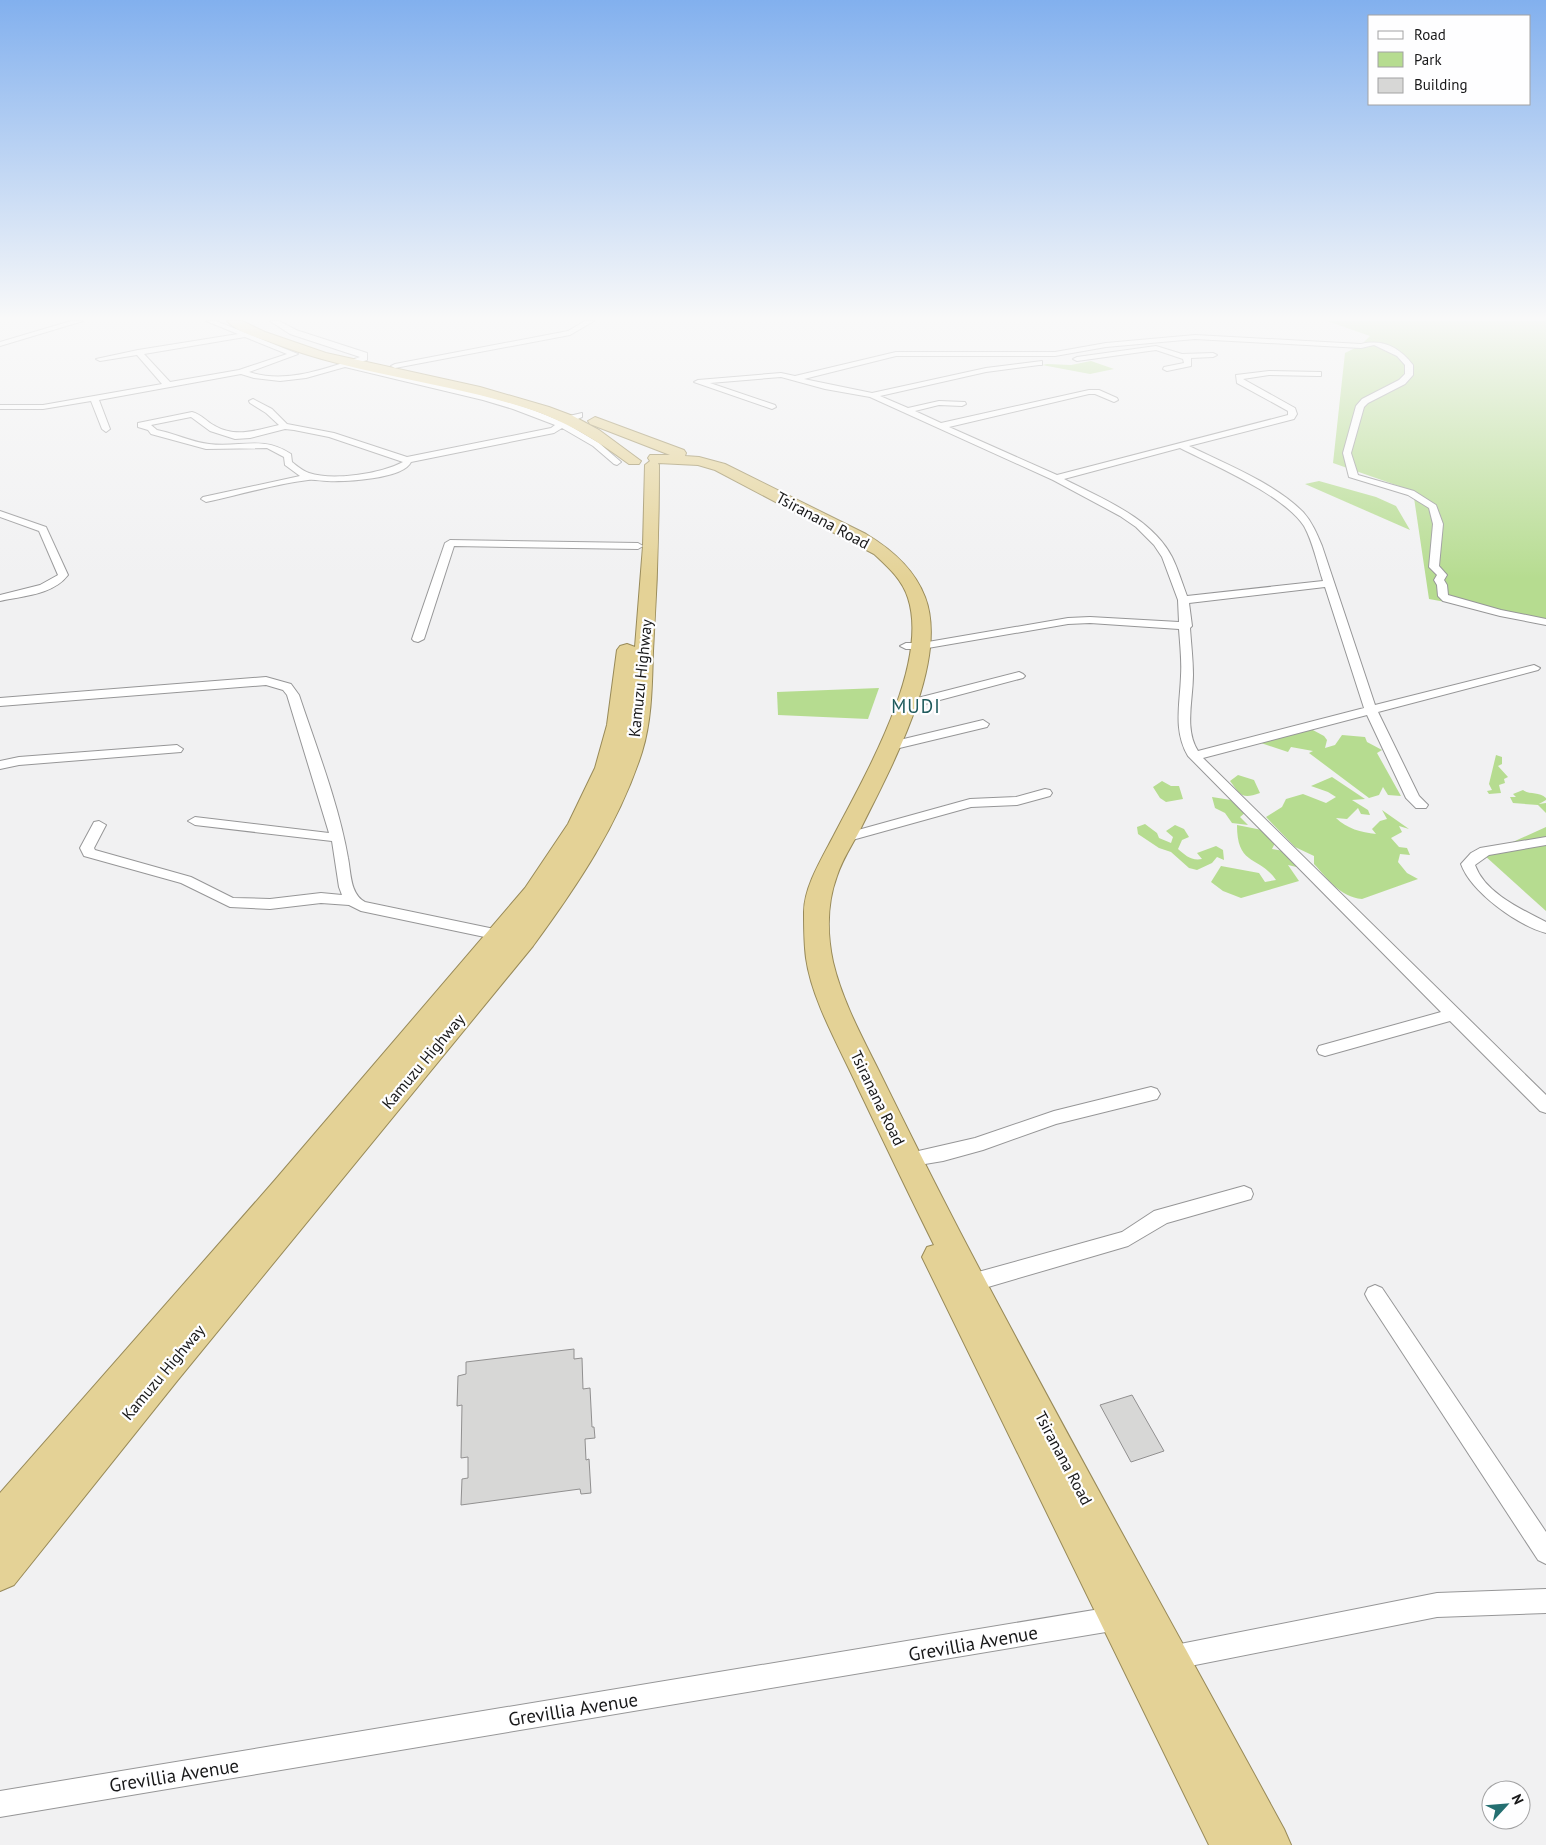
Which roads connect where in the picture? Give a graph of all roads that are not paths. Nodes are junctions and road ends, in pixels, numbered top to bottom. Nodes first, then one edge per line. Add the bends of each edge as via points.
1 (2, 407) edge
2 (41, 407) edge
3 (98, 407) edge
4 (263, 407) edge
5 (534, 407) edge
6 (542, 407) edge
7 (898, 407) edge
8 (920, 407) edge
9 (1023, 407) edge
10 (1287, 407) edge
11 (1360, 407) edge
12 (906, 411) junction
13 (575, 420) junction
14 (285, 426) junction
15 (940, 426) junction
16 (106, 429) dead end
17 (1182, 446) junction
18 (407, 460) junction
19 (699, 461) junction
20 (642, 462) junction
21 (309, 477) junction
22 (1056, 478) junction
23 (206, 499) dead end
24 (0, 514) edge
25 (638, 546) junction
26 (1329, 583) junction
27 (0, 598) edge
28 (1183, 600) junction
29 (1546, 622) edge
30 (1186, 626) junction
31 (418, 639) dead end
32 (914, 646) junction
33 (1534, 668) dead end
34 (1018, 676) dead end
35 (0, 702) edge
36 (906, 705) junction
37 (1370, 710) junction
38 (983, 724) dead end
39 (891, 746) junction
40 (177, 749) dead end
41 (1194, 756) junction
42 (0, 765) edge
43 (1045, 792) dead end
44 (1421, 805) dead end
45 (195, 821) dead end
46 (100, 825) dead end
47 (338, 838) junction
48 (845, 838) junction
49 (1546, 841) edge
50 (352, 901) junction
51 (1546, 928) edge
52 (499, 936) junction
53 (1454, 1014) junction
54 (1325, 1050) dead end
55 (1151, 1094) dead end
56 (1546, 1106) edge
57 (907, 1160) junction
58 (1244, 1194) dead end
59 (971, 1283) junction
60 (1375, 1294) dead end
61 (0, 1522) edge
62 (1546, 1552) edge
63 (0, 1571) edge
64 (1546, 1601) edge
65 (1133, 1615) junction
66 (1155, 1660) junction
67 (0, 1804) edge
68 (1233, 1845) edge
69 (1268, 1845) edge

1 - 2 street
3 - 16 street
4 - 14 street
5 - 13 highway
6 - 13 highway
7 - 12 street
8 - 12 street
9 - 15 street
10 - 17 street via 1292,410 1293,416
11 - 29 street via 1347,452 1354,477 1412,493 1433,507 1438,524 1434,567 1442,575 1439,578 1443,596 1500,613
12 - 15 street
13 - 18 street via 554,430
13 - 19 highway
13 - 20 highway
13 - 20 highway
14 - 18 street via 323,433
14 - 21 street via 235,436 214,429 192,414 141,425 154,432 217,448 265,444 282,451 288,456 288,463
15 - 22 street
17 - 22 street
17 - 26 street via 1243,477 1297,513 1308,524
18 - 21 street via 401,468 369,475 335,479
19 - 20 highway, Tsiranana Road
19 - 32 highway, Tsiranana Road via 737,475 880,550 900,569 917,599 920,616
20 - 25 highway, Kamuzu Highway
20 - 32 highway, Tsiranana Road via 695,466 717,474 875,557 900,588
20 - 63 highway, Kamuzu Highway via 651,546 640,708 632,750 618,788 589,846 524,940
21 - 23 street
22 - 28 street via 1123,514 1150,534 1167,558
24 - 27 street via 32,523 46,531 63,575 61,580 45,587
25 - 31 street via 450,543
25 - 52 highway, Kamuzu Highway via 621,708 612,750 598,787 568,842 534,894
26 - 28 street
26 - 37 street
28 - 30 street
30 - 32 street via 1068,621
30 - 41 street via 1184,731
32 - 36 highway, Tsiranana Road
32 - 65 highway, Tsiranana Road via 878,748 809,878 800,922 804,958 823,1022 890,1163
33 - 37 street
34 - 36 street
35 - 47 street via 266,681 287,687 293,695
36 - 39 highway, Tsiranana Road
37 - 41 street
37 - 44 street via 1412,798
38 - 39 street
39 - 48 highway, Tsiranana Road
40 - 42 street
41 - 53 street
43 - 48 street via 1017,801 970,803
45 - 47 street
46 - 50 street via 87,848 89,853 186,880 230,902 270,904 321,898
47 - 50 street via 346,887
48 - 57 highway, Tsiranana Road via 824,875 816,910 819,958 836,1012
49 - 51 street via 1485,851 1468,864 1468,870 1494,897
50 - 52 street via 361,906
52 - 61 highway, Kamuzu Highway
53 - 54 street
53 - 56 street
55 - 57 street via 1054,1118 943,1154
57 - 59 highway, Tsiranana Road
58 - 59 street via 1161,1217 1128,1238
59 - 65 highway, Tsiranana Road
60 - 62 street
64 - 66 street via 1437,1605
65 - 66 highway, Tsiranana Road
65 - 67 street, Grevillia Avenue
66 - 68 highway, Tsiranana Road
66 - 69 highway, Tsiranana Road

